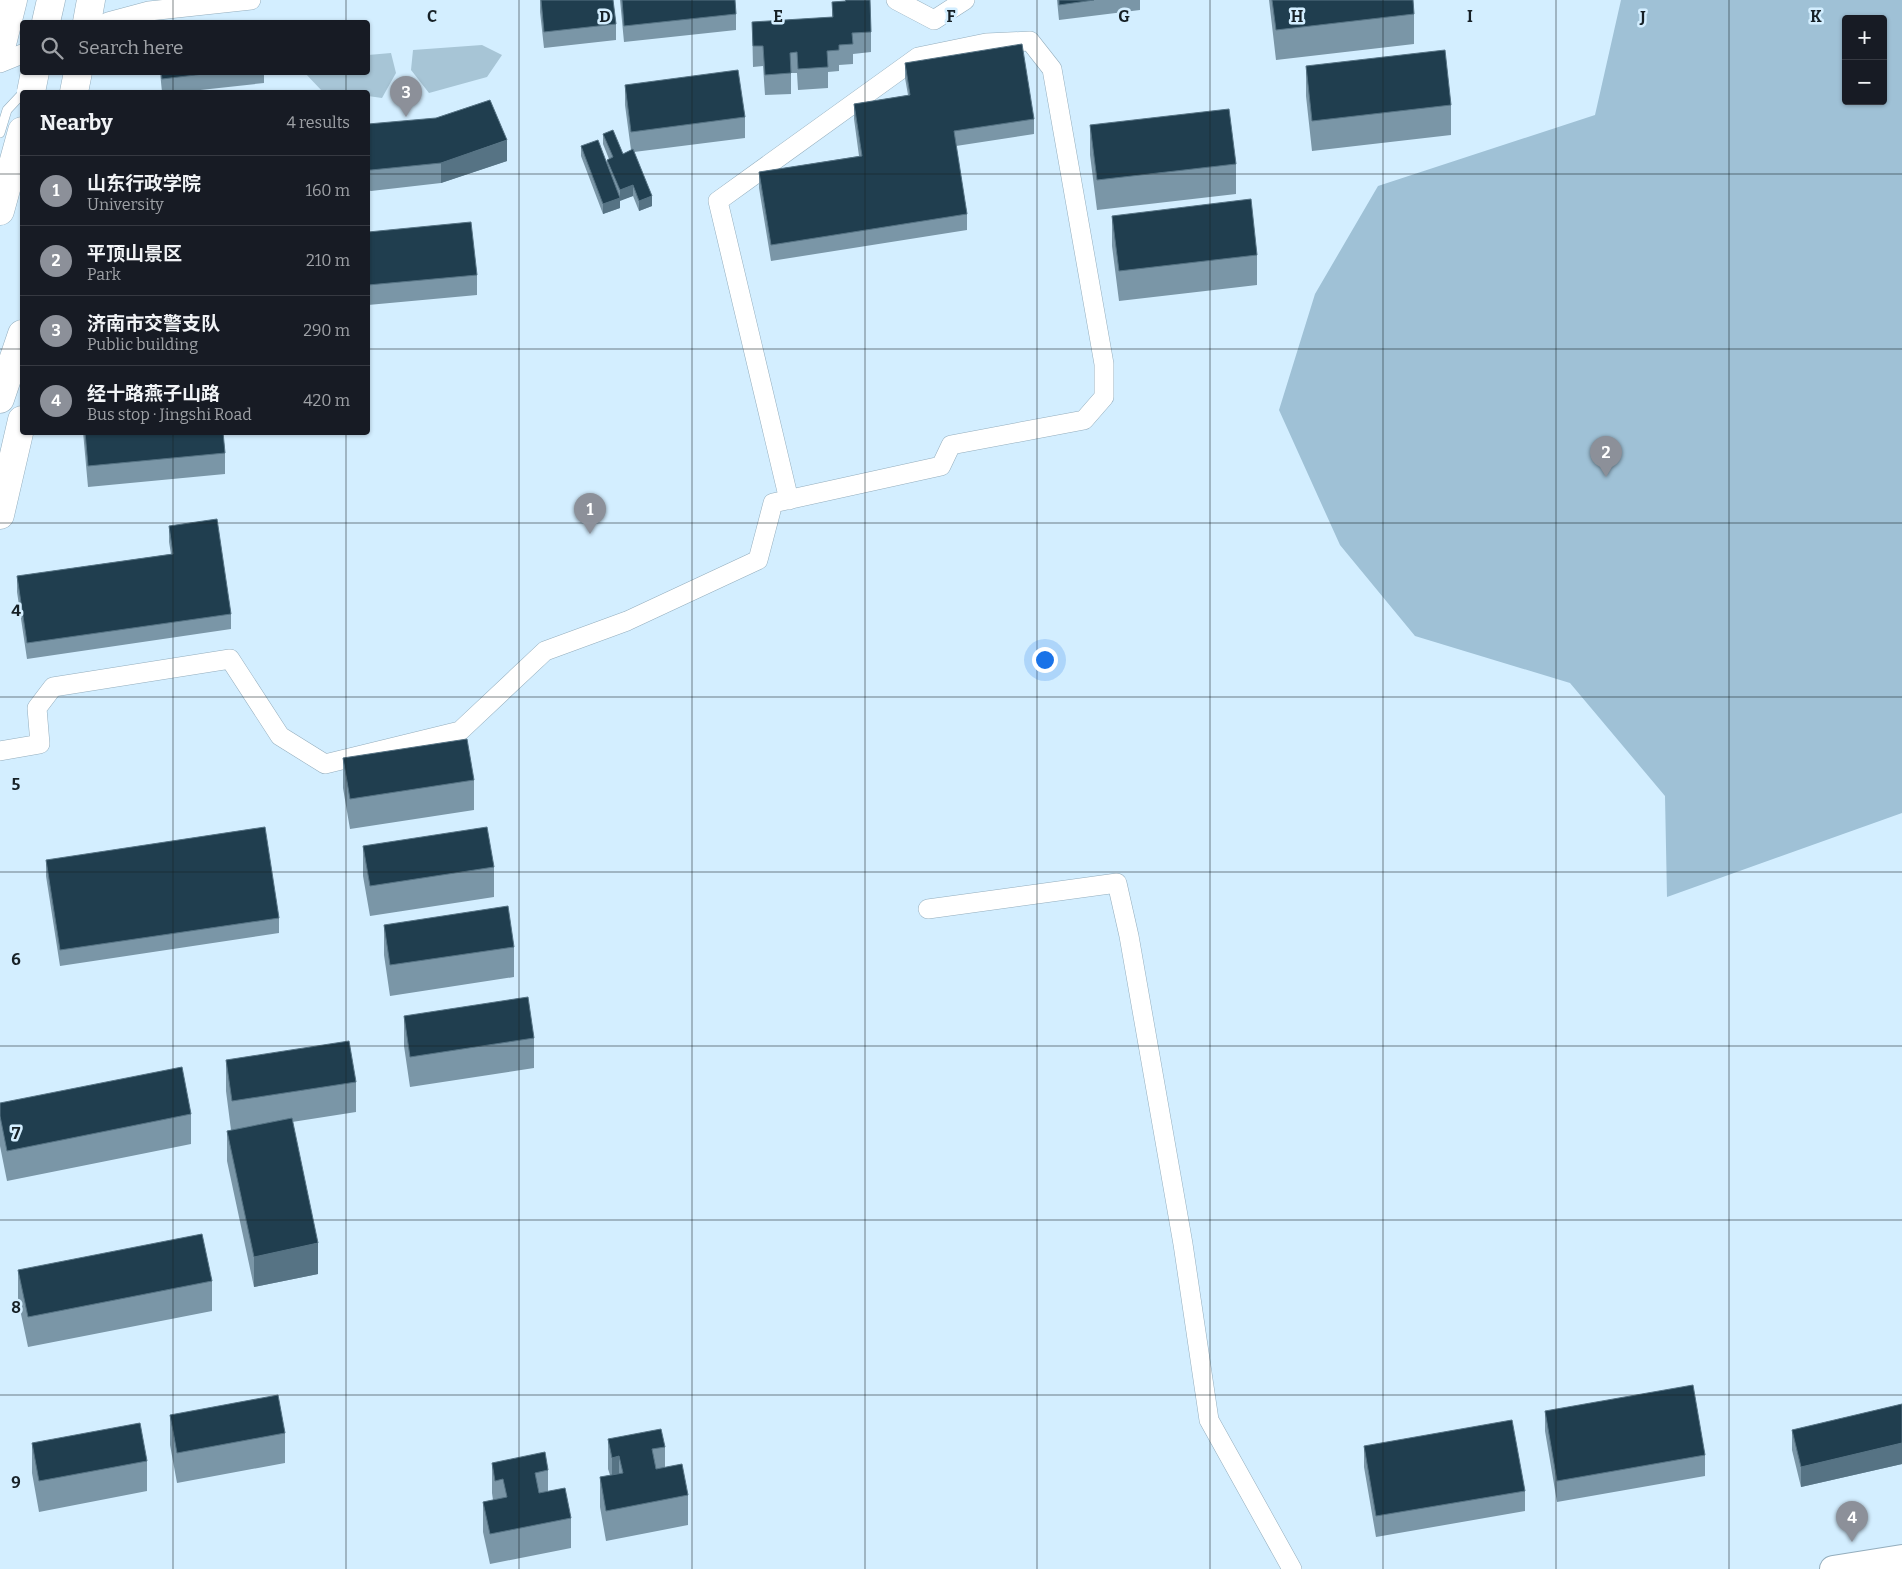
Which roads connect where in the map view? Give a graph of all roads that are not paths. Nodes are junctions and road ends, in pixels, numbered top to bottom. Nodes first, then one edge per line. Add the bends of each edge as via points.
1 (13, 0) edge
2 (51, 0) edge
3 (91, 0) edge
4 (251, 0) edge
5 (896, 0) edge
6 (965, 0) edge
7 (46, 20) edge
8 (87, 20) edge
9 (115, 20) edge
10 (0, 52) edge
11 (20, 55) edge
12 (0, 63) edge
13 (34, 75) edge
14 (40, 75) edge
15 (77, 75) edge
16 (26, 90) edge
17 (31, 90) edge
18 (74, 90) edge
19 (20, 98) edge
20 (10, 115) edge
21 (0, 133) edge
22 (0, 211) edge
23 (20, 316) edge
24 (20, 340) edge
25 (0, 351) edge
26 (0, 399) edge
27 (20, 429) edge
28 (789, 500) junction
29 (0, 515) edge
30 (0, 751) edge
31 (928, 909) dead end
32 (1902, 1558) edge
33 (1292, 1569) edge
34 (1833, 1569) edge

1 - 10 highway
2 - 7 highway
3 - 8 highway
4 - 9 street via 149,11
5 - 6 street via 934,20
11 - 12 street
13 - 17 highway, bridge
14 - 16 lane
15 - 18 highway
19 - 20 lane
20 - 21 lane
20 - 22 highway
23 - 25 highway
24 - 26 highway
27 - 29 highway
28 - 28 street via 941,466 951,445 1084,420 1104,397 1104,364 1052,69 1030,41 986,43 918,57 718,201
28 - 30 street via 773,503 758,560 627,620 545,651 460,731 325,764 280,736 230,659 52,687 37,708 40,744
31 - 33 street via 1118,883 1181,1235 1209,1420
32 - 34 main road

